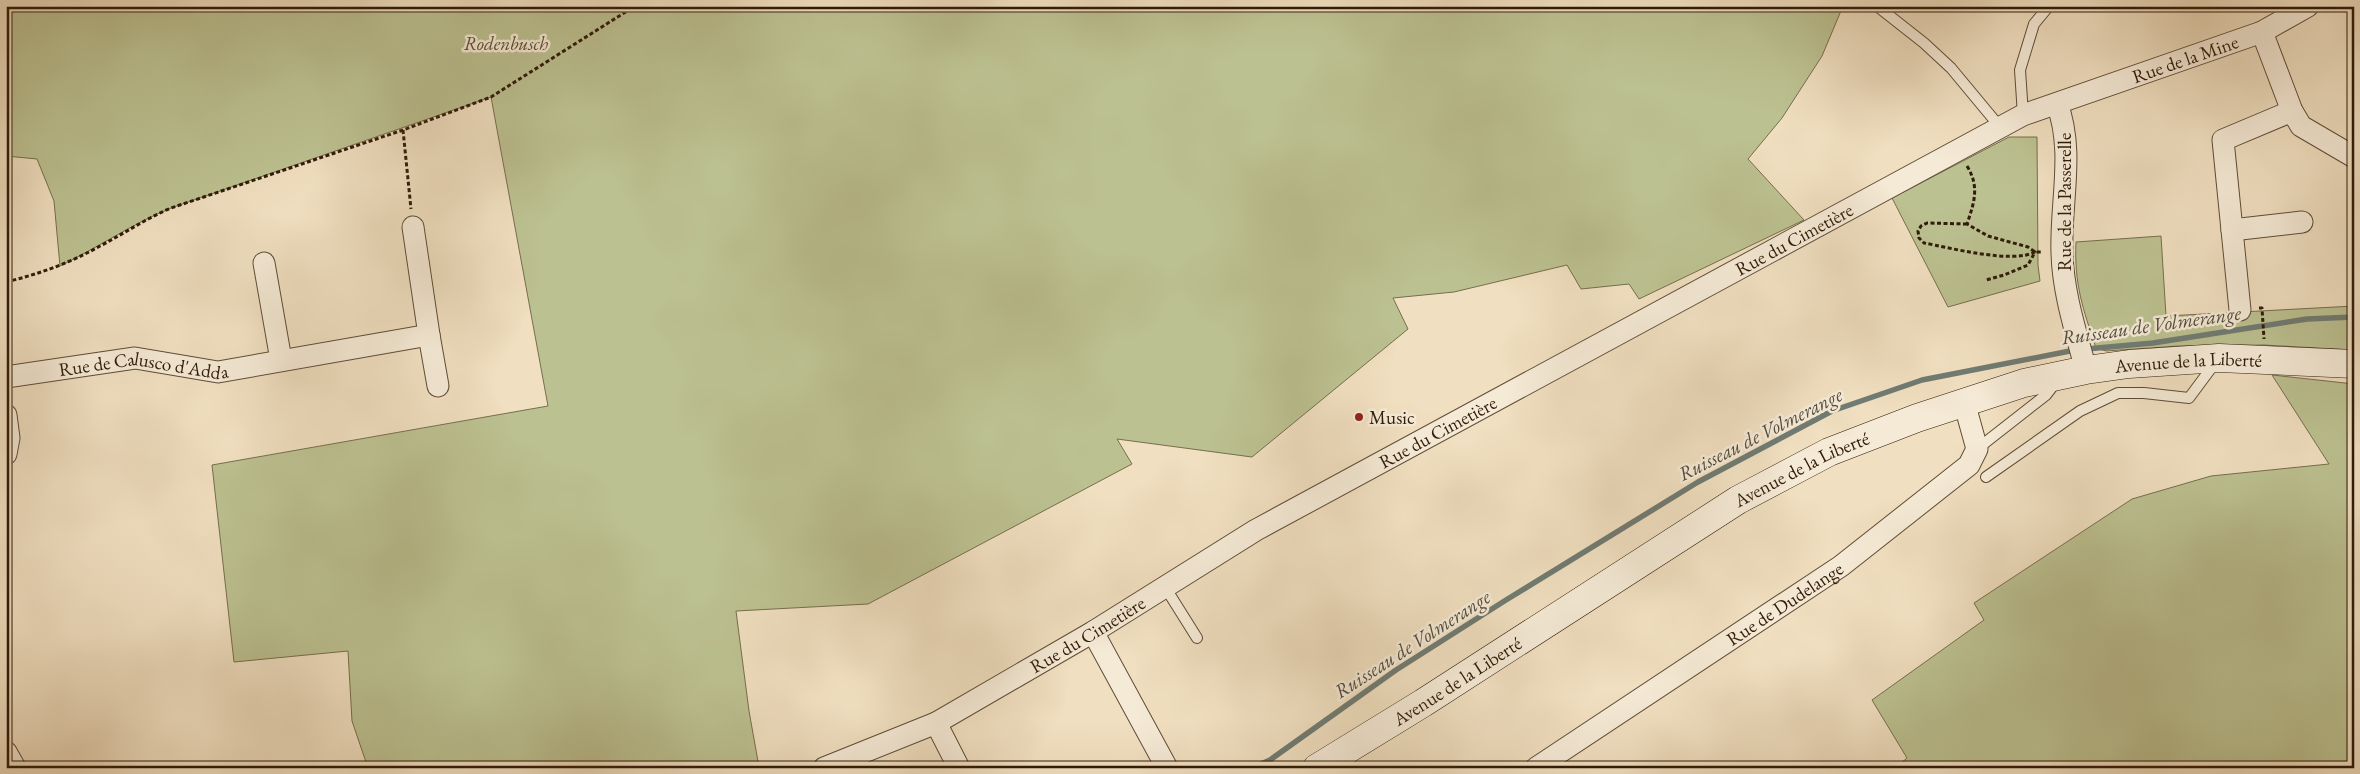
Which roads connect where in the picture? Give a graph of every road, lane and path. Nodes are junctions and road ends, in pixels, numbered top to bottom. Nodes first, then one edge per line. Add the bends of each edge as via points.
1 (635, 6) edge
2 (1877, 6) edge
3 (2050, 6) edge
4 (2308, 6) edge
5 (2262, 32) junction
6 (2057, 104) junction
7 (2292, 111) junction
8 (2023, 116) junction
9 (2000, 127) junction
10 (403, 130) junction
11 (1958, 150) junction
12 (2354, 157) edge
13 (2302, 222) dead end
14 (1967, 224) junction
15 (413, 227) joint
16 (2232, 230) junction
17 (2062, 251) junction
18 (2035, 252) junction
19 (264, 263) dead end
20 (1986, 280) dead end
21 (6, 282) edge
22 (2240, 310) dead end
23 (2263, 317) dead end
24 (430, 335) junction
25 (2264, 345) dead end
26 (2219, 358) junction
27 (281, 360) junction
28 (2354, 364) edge
29 (2074, 372) junction
30 (6, 377) edge
31 (438, 386) dead end
32 (1964, 402) junction
33 (6, 415) edge
34 (1977, 449) junction
35 (6, 454) edge
36 (1986, 477) dead end
37 (1165, 587) junction
38 (1093, 632) junction
39 (1197, 638) dead end
40 (936, 723) junction
41 (6, 752) edge
42 (15, 768) edge
43 (824, 768) edge
44 (959, 768) edge
45 (1167, 768) edge
46 (1317, 768) edge
47 (1536, 768) edge

1 - 10 path via 491,97
2 - 9 lane via 1951,68
3 - 8 lane via 2034,24 2020,70
4 - 5 street, Rue de la Mine
5 - 6 street, Rue de la Mine
5 - 7 street
6 - 8 street, Rue du Cimetière
6 - 17 street, Rue de la Passerelle via 2066,132
7 - 12 street via 2301,126
7 - 16 street via 2223,140
8 - 9 street, Rue du Cimetière
9 - 11 street, Rue du Cimetière
10 - 15 path
10 - 21 path via 171,208 144,219 60,266
11 - 14 path via 1972,174 1976,197
11 - 37 street, Rue du Cimetière via 1256,530
13 - 16 street
14 - 18 path via 1988,236
14 - 18 path via 1927,224 1918,231 1919,238 1924,243 2008,257
15 - 24 street
16 - 22 street
17 - 18 path
17 - 29 street, Rue de la Passerelle
18 - 20 path via 2028,265
19 - 27 street
23 - 25 path
24 - 27 street, Rue de Calusco d'Adda
24 - 31 street
26 - 28 main road, Avenue de la Liberté
26 - 29 main road, Avenue de la Liberté via 2129,364
26 - 36 lane via 2189,398 2118,393 2080,411
27 - 30 street, Rue de Calusco d'Adda via 218,372 135,358
29 - 32 main road, Avenue de la Liberté via 2024,383
29 - 34 lane
32 - 34 street
32 - 46 main road, Avenue de la Liberté via 1830,452 1738,500
33 - 35 street via 9,438
34 - 47 street, Rue de Dudelange via 1969,465 1841,566
37 - 38 street, Rue du Cimetière
37 - 39 lane
38 - 40 street, Rue du Cimetière
38 - 45 street
40 - 43 street, Rue du Cimetière
40 - 44 street
41 - 42 street

